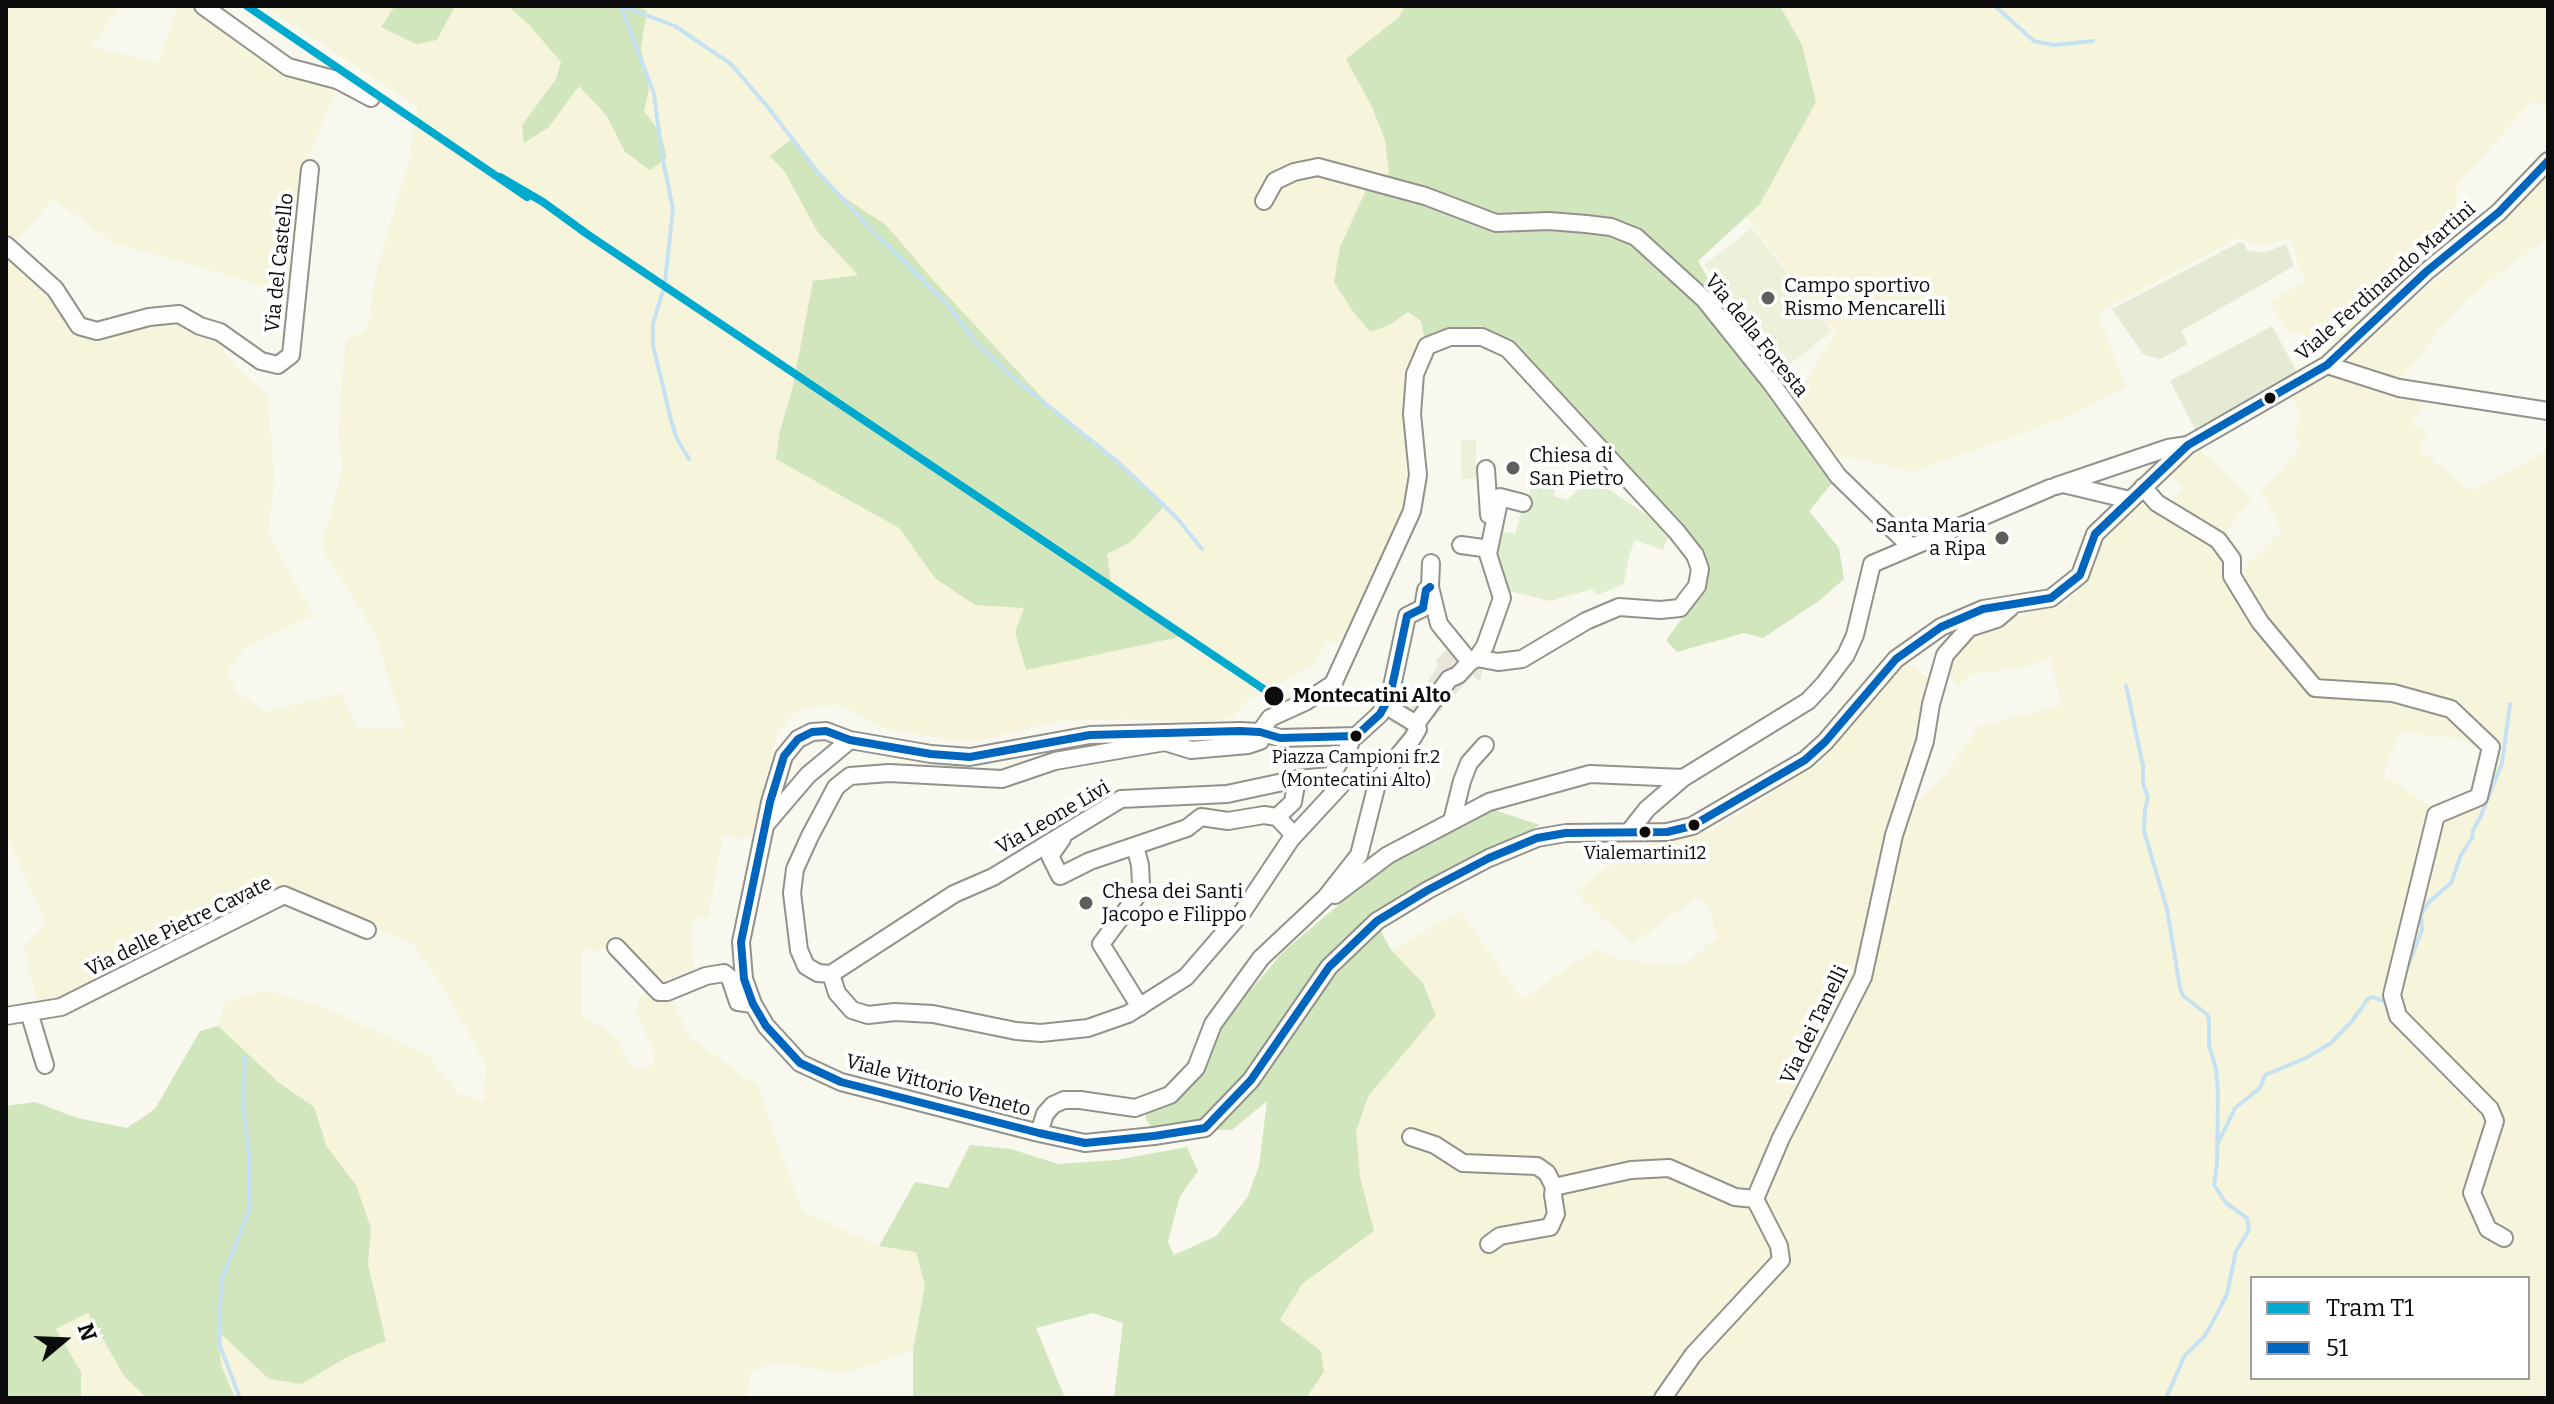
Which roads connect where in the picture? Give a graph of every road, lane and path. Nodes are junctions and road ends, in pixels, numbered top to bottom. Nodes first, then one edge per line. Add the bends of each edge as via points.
1 (203, 6) edge
2 (371, 98) dead end
3 (2548, 161) edge
4 (310, 169) dead end
5 (1264, 201) dead end
6 (6, 245) edge
7 (2327, 365) junction
8 (2548, 411) edge
9 (2188, 445) junction
10 (1486, 469) dead end
11 (2056, 486) junction
12 (2143, 487) junction
13 (2130, 500) junction
14 (1523, 503) dead end
15 (1461, 545) dead end
16 (1911, 547) junction
17 (1487, 555) junction
18 (1431, 563) dead end
19 (1430, 587) junction
20 (2011, 607) junction
21 (1473, 660) junction
22 (1385, 705) junction
23 (1414, 731) junction
24 (1260, 732) junction
25 (1350, 737) junction
26 (850, 740) junction
27 (1485, 745) dead end
28 (1337, 777) junction
29 (1683, 778) junction
30 (1297, 779) junction
31 (1277, 817) junction
32 (1452, 821) junction
33 (764, 827) junction
34 (1074, 827) junction
35 (1629, 832) junction
36 (1294, 835) junction
37 (1135, 846) junction
38 (1050, 856) junction
39 (967, 888) junction
40 (1326, 897) junction
41 (367, 930) dead end
42 (616, 947) dead end
43 (831, 974) junction
44 (753, 1004) junction
45 (1140, 1007) junction
46 (29, 1012) junction
47 (6, 1016) edge
48 (45, 1065) dead end
49 (1039, 1133) junction
50 (1411, 1137) dead end
51 (1554, 1187) junction
52 (1755, 1199) junction
53 (2504, 1238) dead end
54 (1489, 1244) dead end
55 (1663, 1398) edge

1 - 2 street via 288,67 337,80
3 - 7 street, Viale Ferdinando Martini via 2499,212
4 - 6 street, Via del Castello via 291,355 278,365 261,361 220,332 179,314 97,331 79,326 55,289
5 - 16 street, Via della Foresta via 1275,181 1318,167 1425,196 1496,223 1586,224 1636,237 1704,299 1838,476
7 - 8 street via 2399,388
7 - 9 street, Viale Ferdinando Martini
9 - 11 street
9 - 12 street, Viale Ferdinando Martini
10 - 17 street
11 - 13 street
11 - 16 street
12 - 13 street, Viale Ferdinando Martini
12 - 53 street via 2157,503 2218,540 2260,622 2315,688 2393,693 2451,709 2491,747 2479,797 2436,815 2392,995 2398,1016 2490,1109 2495,1121 2472,1193 2488,1229
13 - 20 street, Viale Ferdinando Martini via 2095,534 2080,575 2051,598
14 - 17 street via 1500,497
15 - 17 street
16 - 29 street via 1872,564 1855,635 1824,684 1797,708
17 - 21 street via 1502,598 1485,646
18 - 19 street
19 - 21 street via 1439,624 1453,645
19 - 22 street via 1423,608 1407,616
20 - 35 street, Viale Ferdinando Martini via 1983,609 1941,627 1896,659 1805,760 1692,826
20 - 52 street, Via dei Tanelli via 1997,619 1969,628 1945,655 1925,741 1894,835 1863,977
21 - 23 street via 1449,679
21 - 24 street via 1522,659 1619,607 1680,608 1697,586 1700,569 1677,532 1508,349 1482,337 1450,337 1427,346 1415,374 1412,414 1418,475 1412,511 1333,684 1270,718
22 - 23 street
22 - 25 street
23 - 40 street via 1378,780 1359,855
24 - 25 street, Viale Vittorio Veneto via 1280,738
24 - 26 street, Viale Vittorio Veneto via 1075,736 970,757
24 - 43 street via 1260,741 1248,745 1191,750 1165,742 1055,761 1002,779 850,776 836,787 810,836 795,869 792,893 806,966
25 - 28 street
26 - 33 street, Viale Vittorio Veneto via 808,775
26 - 33 street, Viale Vittorio Veneto via 820,731 790,746
27 - 32 street via 1469,763
28 - 30 street, Via Leone Livi
28 - 36 street
29 - 32 street via 1590,774 1489,802
29 - 35 street
30 - 31 street via 1293,802
30 - 34 street, Via Leone Livi via 1227,794 1121,799
31 - 36 street
31 - 37 street via 1201,817 1187,828
32 - 40 street
33 - 44 street, Viale Vittorio Veneto via 741,942 744,979
34 - 38 street
34 - 39 street, Via Leone Livi
35 - 49 street, Viale Vittorio Veneto via 1537,838 1477,864 1377,921 1329,967 1251,1080 1205,1128 1085,1143
36 - 45 street via 1221,940 1186,977
37 - 38 street via 1060,876
37 - 45 street via 1141,884 1101,944
38 - 39 street via 1007,878
39 - 43 street, Via Leone Livi
40 - 49 street via 1261,958 1213,1024 1196,1068 1170,1095 1135,1108 1064,1100 1045,1114
41 - 46 street, Via delle Pietre Cavate via 284,895 61,1007
42 - 44 street via 659,992 724,973 738,1002
43 - 45 street via 837,993 852,1010 868,1015 933,1014 1016,1031 1088,1028
44 - 49 street, Viale Vittorio Veneto via 775,1039 815,1072 862,1089
46 - 47 street, Via delle Pietre Cavate
46 - 48 street
50 - 51 street via 1463,1163 1537,1166
51 - 52 street via 1631,1170 1669,1168 1735,1197
51 - 54 street via 1556,1214 1550,1227 1500,1236
52 - 55 street via 1781,1260 1693,1355

